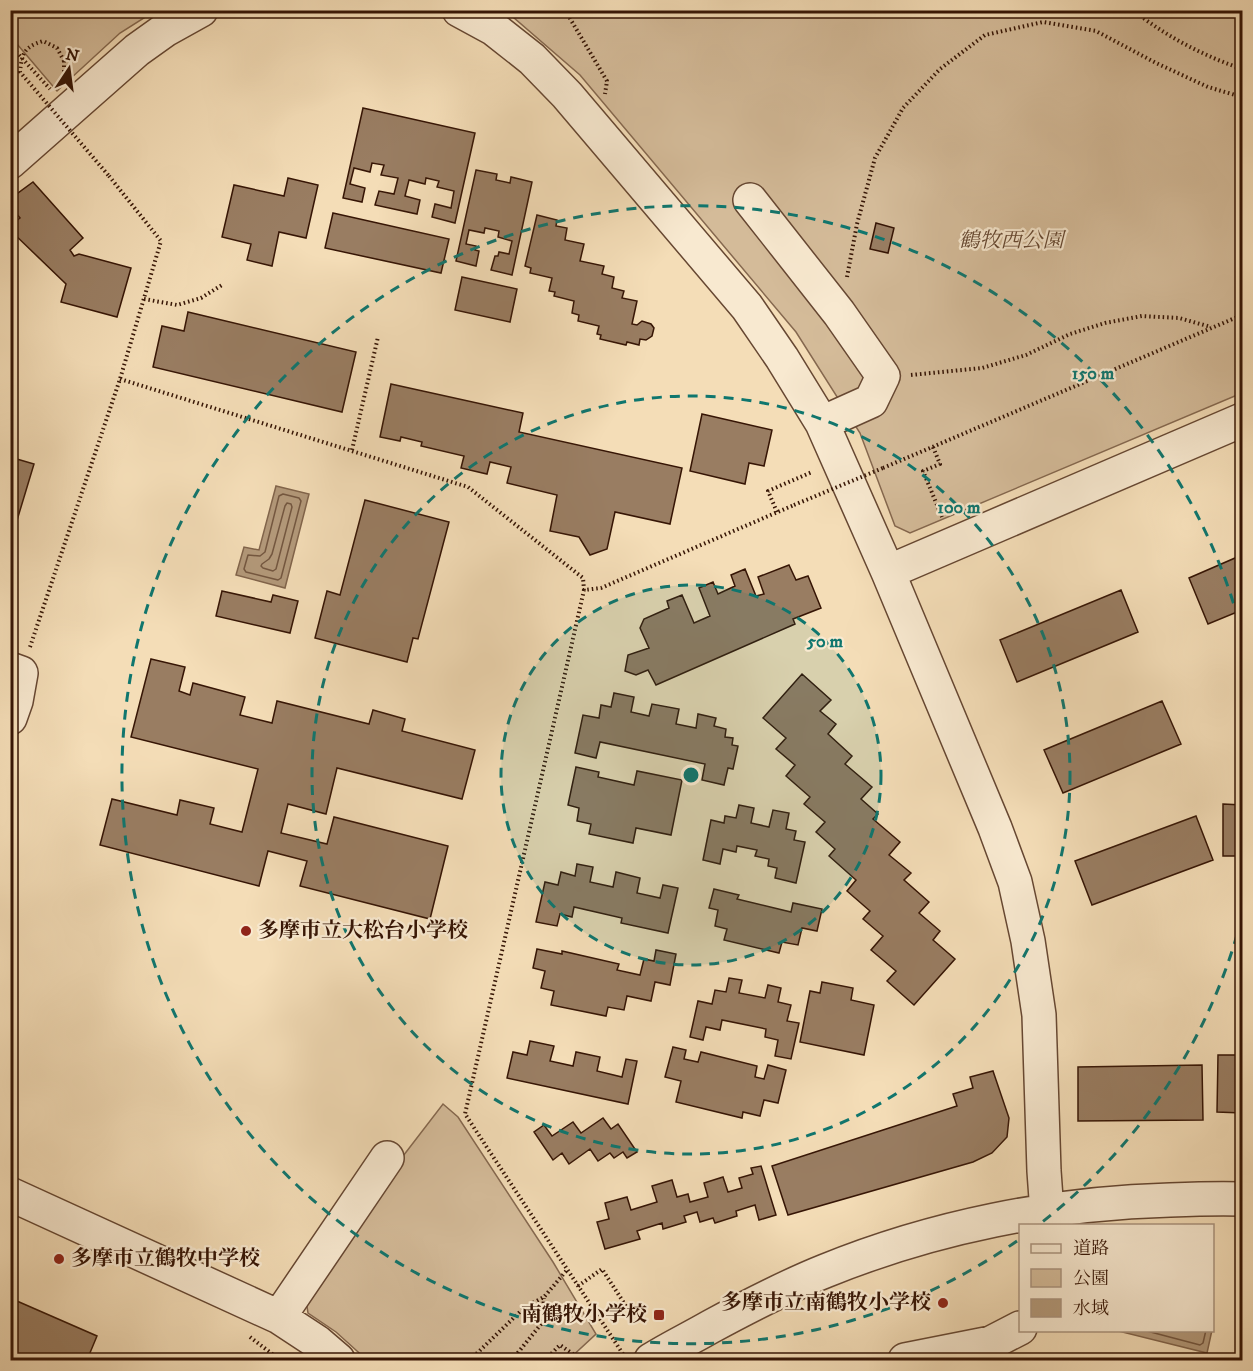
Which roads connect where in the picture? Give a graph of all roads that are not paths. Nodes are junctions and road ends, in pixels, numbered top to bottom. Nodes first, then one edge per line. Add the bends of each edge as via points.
1 (201, 10) edge
2 (459, 10) edge
3 (10, 162) edge
4 (750, 200) dead end
5 (1242, 420) edge
6 (822, 423) junction
7 (888, 572) junction
8 (16, 671) edge
9 (10, 718) edge
10 (387, 1158) dead end
11 (10, 1194) edge
12 (1242, 1199) edge
13 (1047, 1218) edge
14 (279, 1317) junction
15 (1019, 1329) edge
16 (960, 1356) edge
17 (338, 1360) edge
18 (651, 1360) edge
19 (905, 1360) edge

1 - 3 street via 137,50
2 - 6 street via 494,29 532,59 567,95 747,307
4 - 6 street via 840,313 883,376 871,401
5 - 7 street
6 - 7 street
7 - 13 street via 1015,882 1039,1015
8 - 9 street via 16,700
10 - 14 street
11 - 14 street
12 - 13 street via 1136,1201
13 - 18 street via 960,1228 892,1246 824,1271 741,1310
14 - 17 street
15 - 16 street
16 - 19 street

